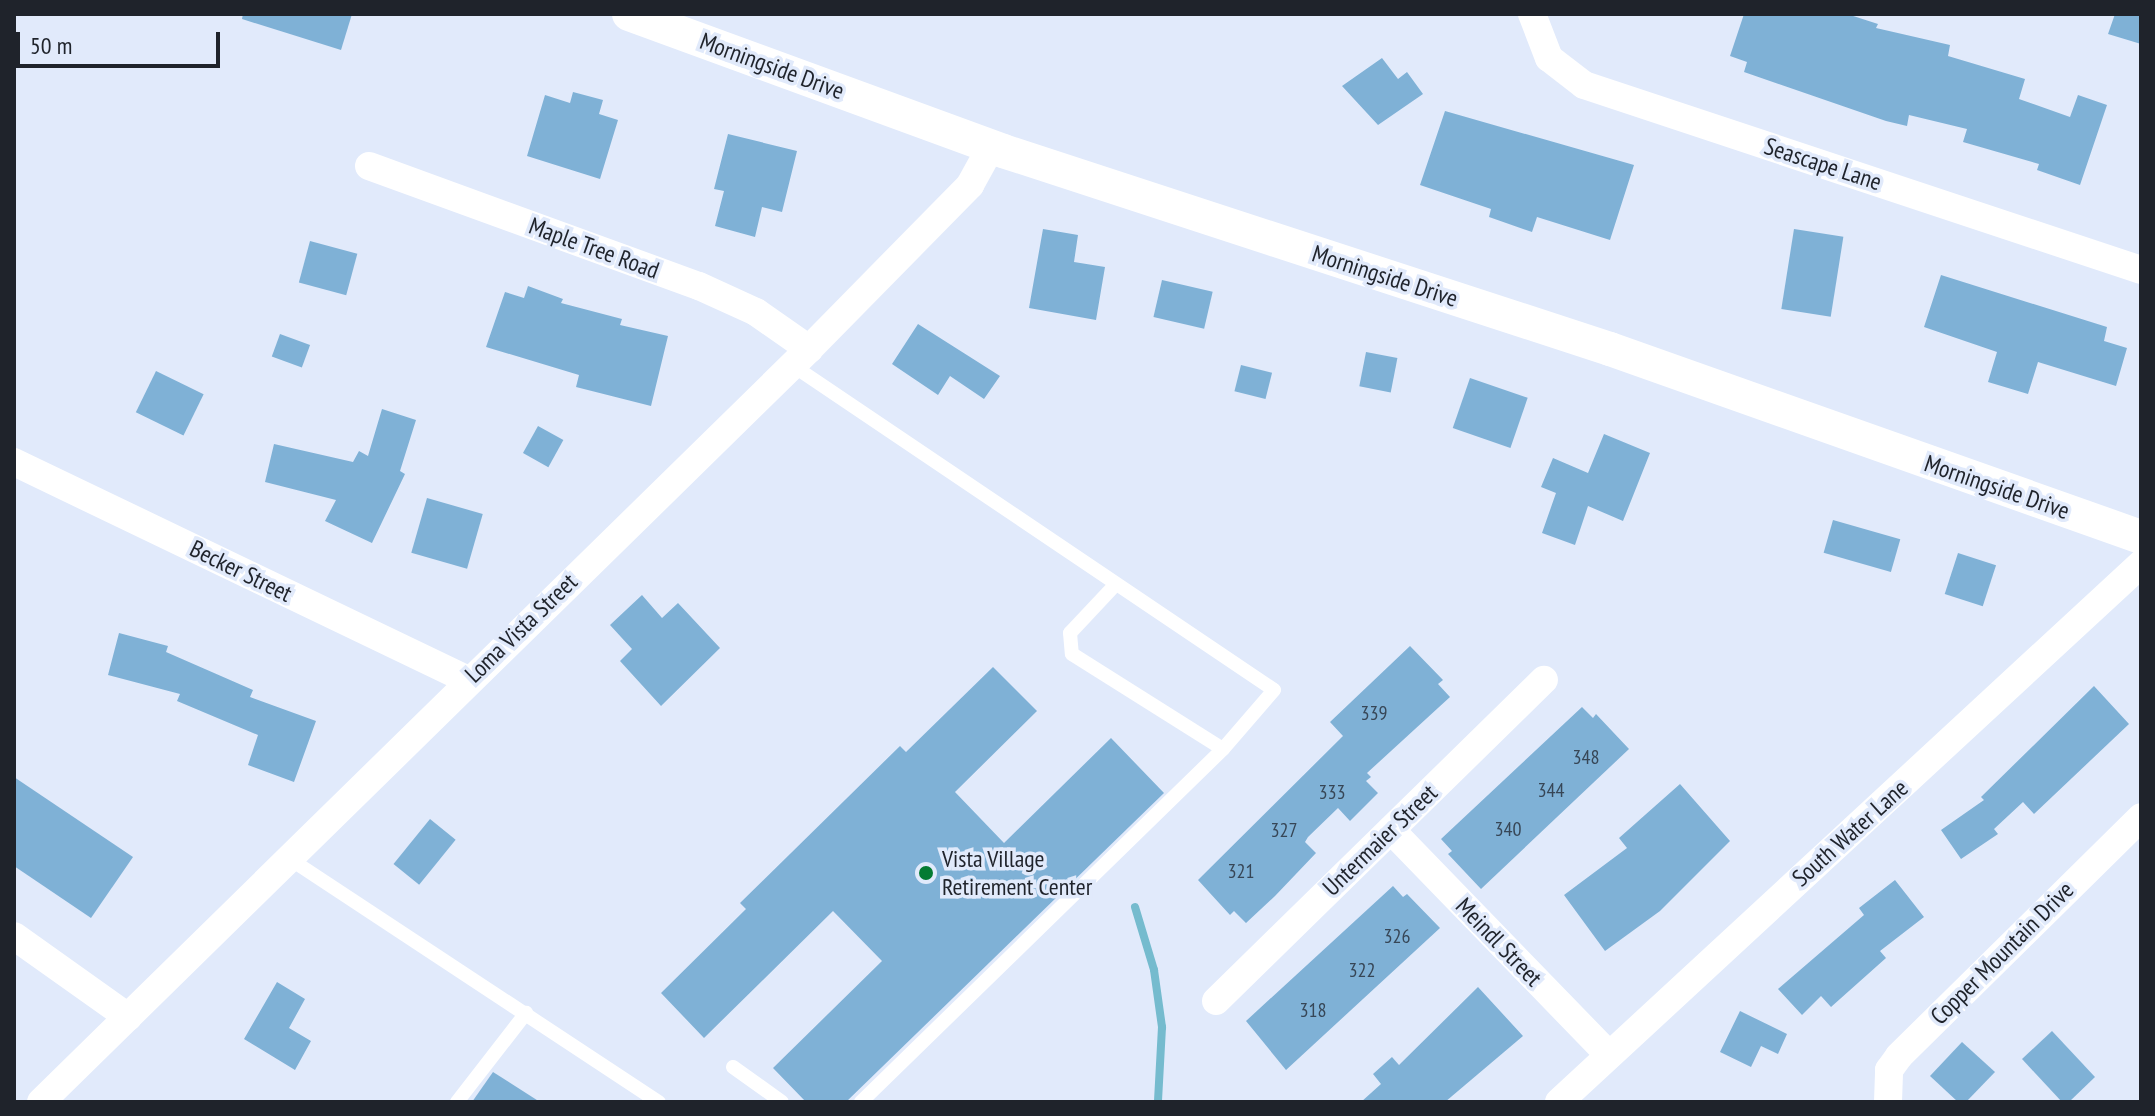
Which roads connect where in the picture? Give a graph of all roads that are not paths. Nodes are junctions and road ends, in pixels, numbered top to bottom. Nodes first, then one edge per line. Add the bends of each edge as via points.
1 (629, 14) edge
2 (1533, 18) edge
3 (991, 147) junction
4 (369, 166) dead end
5 (2141, 270) edge
6 (801, 357) junction
7 (14, 462) edge
8 (2141, 537) edge
9 (2141, 564) edge
10 (1116, 584) junction
11 (468, 680) junction
12 (1544, 680) dead end
13 (1223, 749) junction
14 (2141, 817) edge
15 (1391, 830) junction
16 (290, 859) junction
17 (14, 936) edge
18 (1216, 1001) dead end
19 (526, 1013) junction
20 (128, 1017) junction
21 (1608, 1054) junction
22 (733, 1067) dead end
23 (41, 1102) edge
24 (457, 1102) edge
25 (659, 1102) edge
26 (782, 1102) edge
27 (861, 1102) edge
28 (1559, 1102) edge
29 (1888, 1102) edge

1 - 3 street, Morningside Drive
2 - 5 street, Seascape Lane via 1549,58 1584,85
3 - 6 street, Loma Vista Street via 970,185
3 - 8 street, Morningside Drive via 1610,349
4 - 6 street, Maple Tree Road via 699,286 756,312
6 - 10 lane
6 - 11 street, Loma Vista Street
7 - 11 street, Becker Street
9 - 21 street, South Water Lane
10 - 13 lane via 1070,633 1072,654
10 - 13 lane via 1274,690
11 - 16 street, Loma Vista Street
12 - 15 street, Untermaier Street
13 - 27 lane
14 - 29 street, Copper Mountain Drive via 1899,1056 1889,1070
15 - 18 street, Untermaier Street
15 - 21 street, Meindl Street
16 - 19 lane
16 - 20 street, Loma Vista Street
17 - 20 street
19 - 24 lane
19 - 25 lane
20 - 23 street, Loma Vista Street
21 - 28 street, South Water Lane
22 - 26 lane

